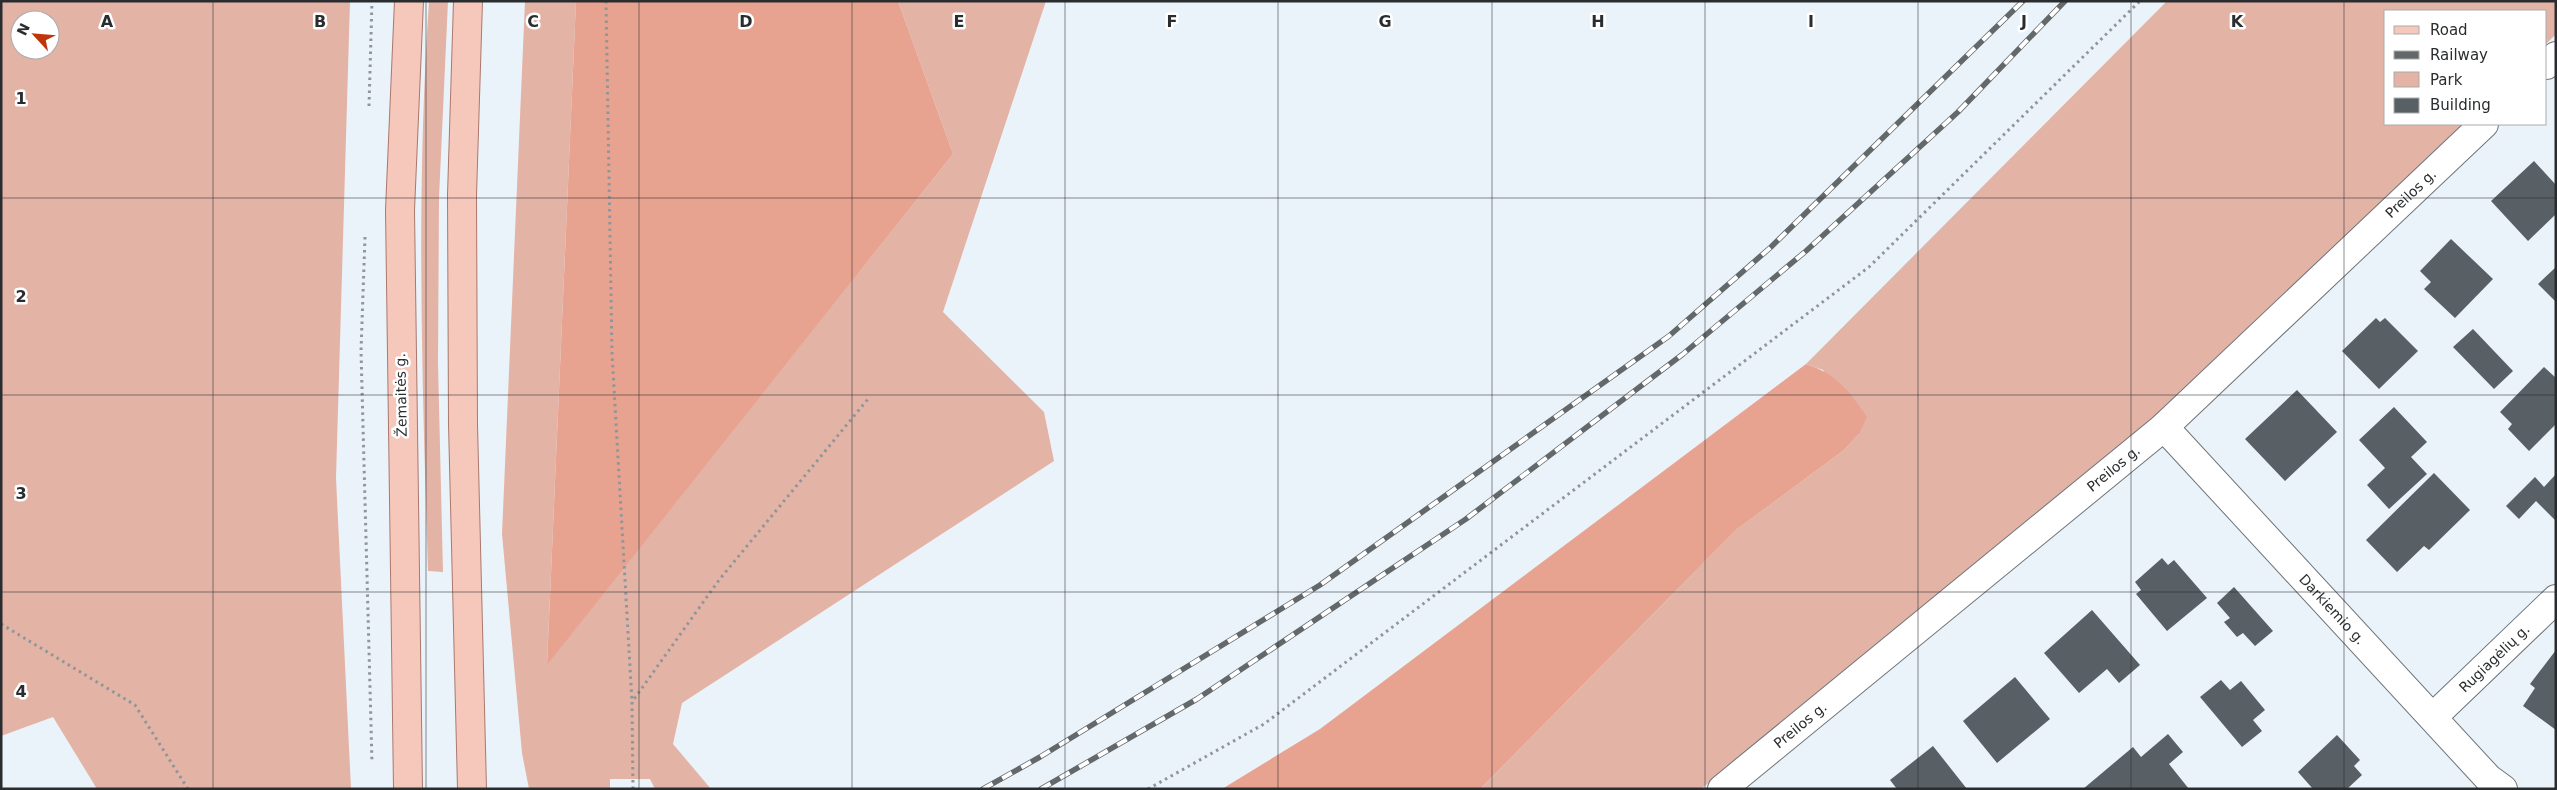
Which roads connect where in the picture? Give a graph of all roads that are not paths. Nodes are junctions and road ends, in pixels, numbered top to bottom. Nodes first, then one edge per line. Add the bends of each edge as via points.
1 (409, 1) edge
2 (468, 1) edge
3 (2483, 125) edge
4 (2164, 427) junction
5 (2556, 599) edge
6 (2433, 717) junction
7 (2489, 785) edge
8 (408, 789) edge
9 (472, 789) edge
10 (1722, 789) edge

1 - 8 main road, Žemaitės g. via 400,210
2 - 9 main road via 462,195 463,424
3 - 4 street, Preilos g.
4 - 6 street, Darkiemio g.
4 - 10 street, Preilos g.
5 - 6 street, Rugiagėlių g.
6 - 7 street, Darkiemio g.

